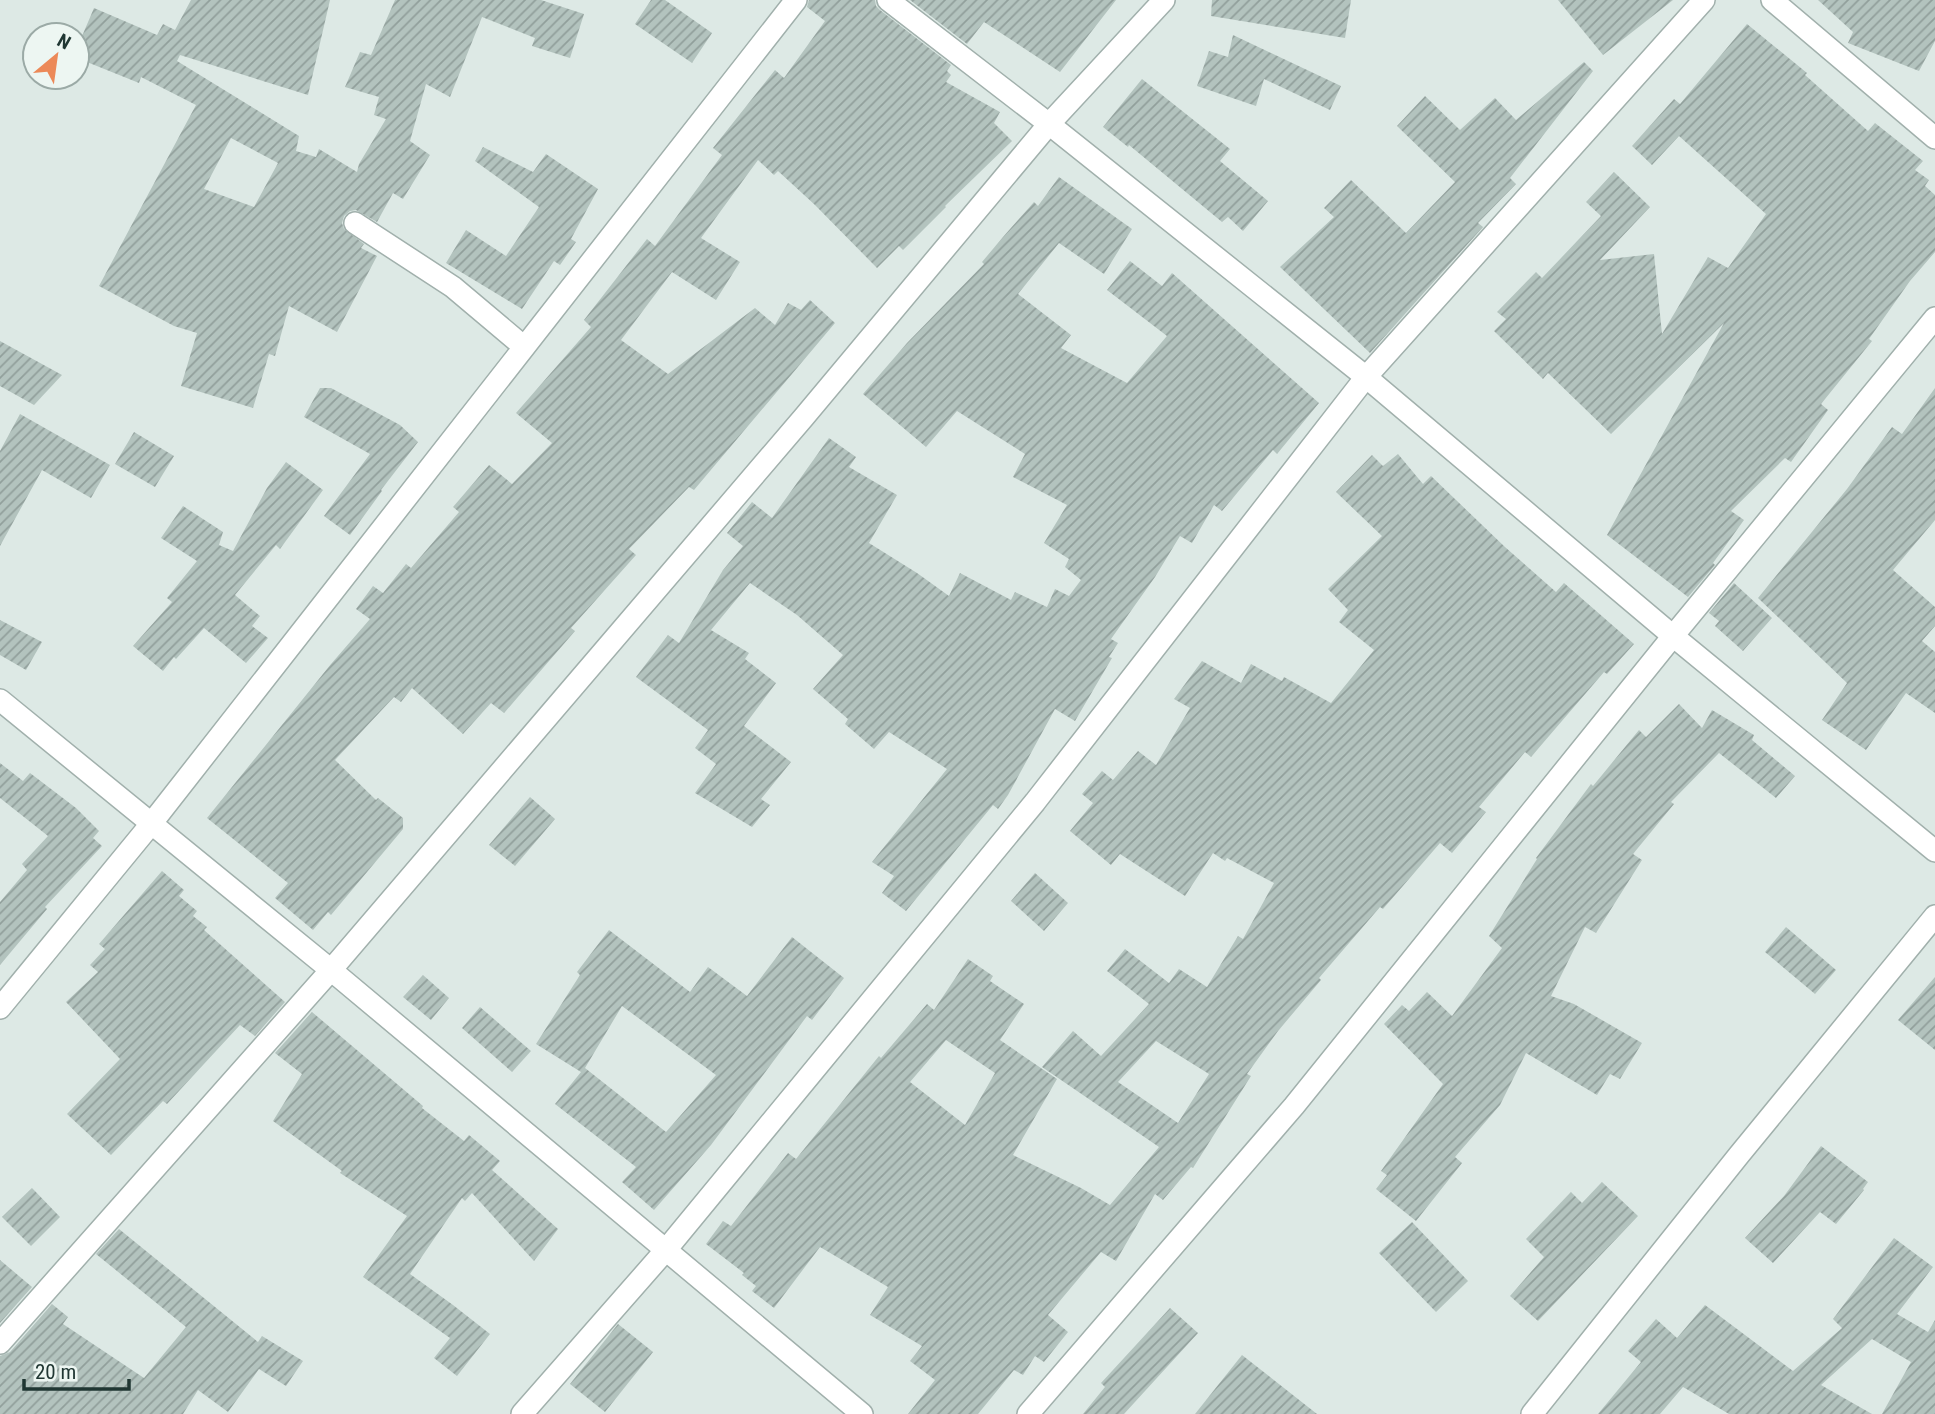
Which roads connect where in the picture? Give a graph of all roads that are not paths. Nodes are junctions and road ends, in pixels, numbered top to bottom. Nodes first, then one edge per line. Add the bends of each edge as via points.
1 (796, 0) edge
2 (888, 0) edge
3 (1164, 0) edge
4 (1704, 0) edge
5 (1772, 0) edge
6 (1049, 124) junction
7 (1935, 138) edge
8 (355, 223) dead end
9 (1935, 318) edge
10 (523, 346) junction
11 (1366, 377) junction
12 (1673, 636) junction
13 (0, 700) edge
14 (151, 824) junction
15 (1935, 851) edge
16 (1935, 915) edge
17 (331, 970) junction
18 (0, 1008) edge
19 (665, 1251) junction
20 (0, 1343) edge
21 (522, 1414) edge
22 (862, 1414) edge
23 (1028, 1414) edge
24 (1532, 1414) edge

1 - 10 street
2 - 6 street
3 - 6 street
4 - 11 street
5 - 7 street
6 - 11 street
6 - 17 street
8 - 10 street via 453,286
9 - 12 street
10 - 14 street
11 - 12 street
11 - 19 street via 1035,802
12 - 15 street
12 - 23 street via 1294,1106
13 - 14 street
14 - 17 street
14 - 18 street
16 - 24 street
17 - 19 street
17 - 20 street
19 - 21 street
19 - 22 street

